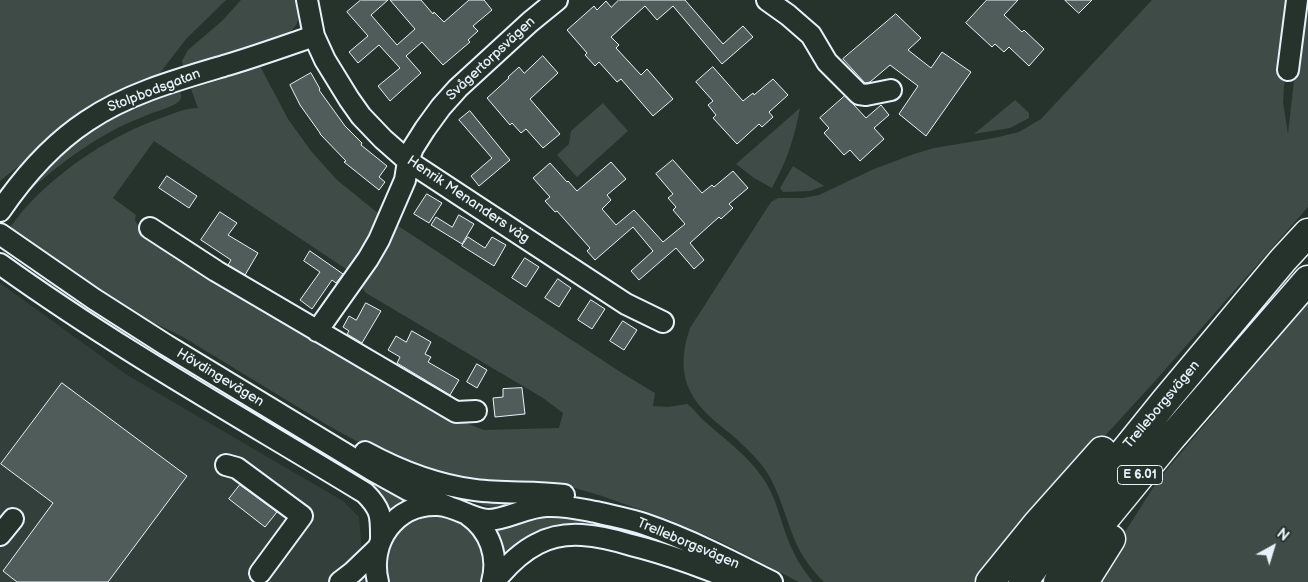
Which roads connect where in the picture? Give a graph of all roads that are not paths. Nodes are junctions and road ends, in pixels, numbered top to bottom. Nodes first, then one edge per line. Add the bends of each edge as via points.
1 (307, 0) edge
2 (558, 0) edge
3 (766, 0) edge
4 (1297, 0) edge
5 (314, 36) junction
6 (1288, 70) dead end
7 (891, 90) dead end
8 (408, 161) junction
9 (0, 210) edge
10 (150, 228) dead end
11 (1308, 233) edge
12 (0, 234) edge
13 (1283, 260) junction
14 (5, 267) edge
15 (1308, 280) edge
16 (663, 322) dead end
17 (317, 332) junction
18 (1228, 372) junction
19 (266, 405) junction
20 (476, 411) dead end
21 (226, 465) dead end
22 (457, 510) junction
23 (13, 519) dead end
24 (643, 524) junction
25 (0, 535) edge
26 (379, 544) junction
27 (260, 573) dead end
28 (340, 582) edge
29 (378, 582) edge
30 (493, 582) edge
31 (740, 582) edge
32 (772, 582) edge
33 (990, 582) edge
34 (1023, 582) edge
35 (1058, 582) edge
36 (1084, 582) edge

1 - 5 street, Henrik Menanders väg
2 - 8 street, Svågertorpsvägen via 441,106
3 - 7 street via 811,35 827,62 859,94
4 - 6 street
5 - 8 street, Henrik Menanders väg via 324,60 357,110 372,129
5 - 9 street, Stolpbodsgatan via 122,101 88,120 57,144
8 - 16 street, Henrik Menanders väg via 626,304
8 - 17 street, Svågertorpsvägen via 405,180 379,240
10 - 17 street
11 - 13 highway, Trelleborgsvägen
12 - 19 street, Hövdingevägen via 126,319
13 - 33 highway via 1258,278 1231,305 1043,517
13 - 34 highway, Trelleborgsvägen via 1084,501
14 - 26 street, Hövdingevägen via 168,375 365,493 379,510
15 - 18 highway, Trelleborgsvägen
17 - 20 street via 456,412
18 - 35 highway, Trelleborgsvägen / E 6.01 via 1119,502
18 - 36 highway via 1205,411 1139,497
19 - 22 street, Hövdingevägen via 408,490
19 - 24 street via 377,459 452,486 570,496 606,507
21 - 27 street via 237,468 302,516
22 - 24 street, Trelleborgsvägen via 490,520 546,506 600,513
22 - 26 street via 438,505 409,511 394,521
22 - 30 street via 479,524 489,540 494,558
23 - 25 street
24 - 32 street, Trelleborgsvägen
26 - 28 street
26 - 29 street, Hövdingevägen via 376,559
30 - 31 street, Trelleborgsvägen via 514,559 537,544 581,535 662,553

